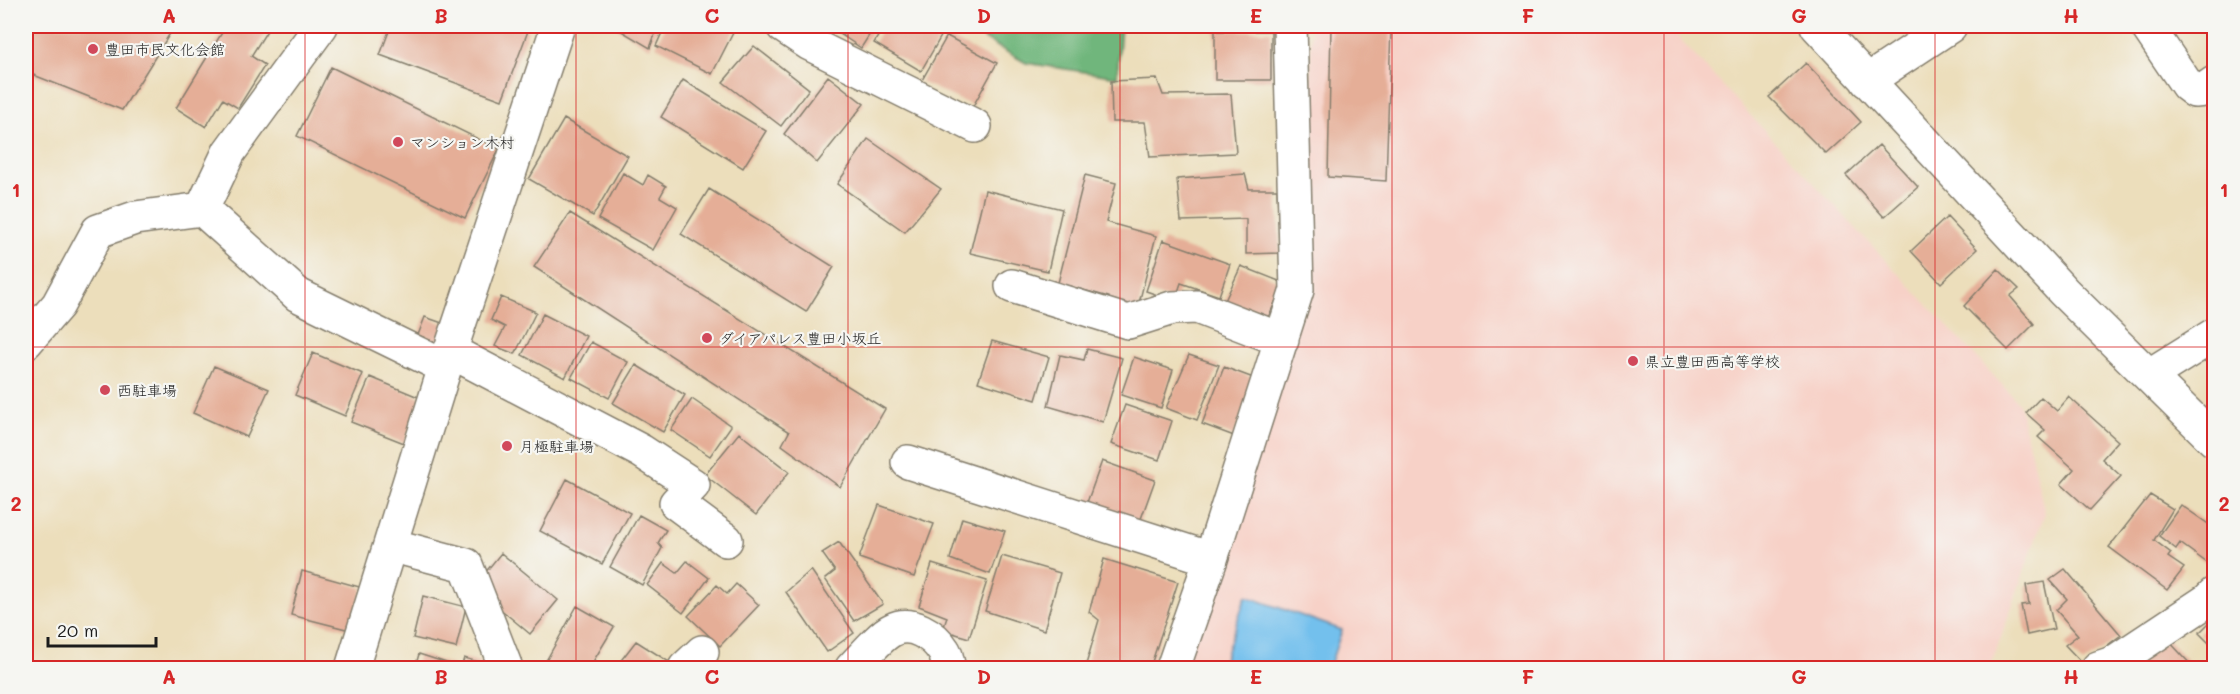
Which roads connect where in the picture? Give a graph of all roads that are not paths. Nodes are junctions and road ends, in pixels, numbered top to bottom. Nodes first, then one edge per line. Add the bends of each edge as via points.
1 (321, 26) edge
2 (558, 26) edge
3 (783, 26) edge
4 (1290, 26) edge
5 (1817, 26) edge
6 (1950, 26) edge
7 (2147, 26) edge
8 (1867, 81) junction
9 (2214, 83) edge
10 (975, 126) dead end
11 (202, 209) junction
12 (1012, 286) dead end
13 (2214, 335) edge
14 (1282, 340) junction
15 (26, 342) edge
16 (448, 359) junction
17 (2150, 375) junction
18 (2214, 440) edge
19 (908, 462) dead end
20 (726, 540) dead end
21 (390, 545) junction
22 (1211, 559) junction
23 (2214, 594) edge
24 (2110, 667) edge
25 (352, 669) edge
26 (506, 669) edge
27 (852, 669) edge
28 (949, 669) edge
29 (1173, 669) edge

1 - 11 street via 229,152
2 - 16 street
3 - 10 street via 810,44
4 - 14 street via 1297,290
5 - 8 street
6 - 8 street
7 - 9 street via 2187,85 2195,91
8 - 17 street via 2064,292
11 - 15 street via 135,218 98,231 58,305
11 - 16 street via 298,295
12 - 14 street via 1128,322 1172,308 1197,307
13 - 17 street
14 - 22 street
16 - 20 street via 641,452 693,485 676,503
16 - 21 street
17 - 18 street
19 - 22 street
21 - 25 street
21 - 26 street via 466,565
22 - 29 street
23 - 24 street
27 - 28 street via 891,630 902,627 918,629 933,638 945,652

